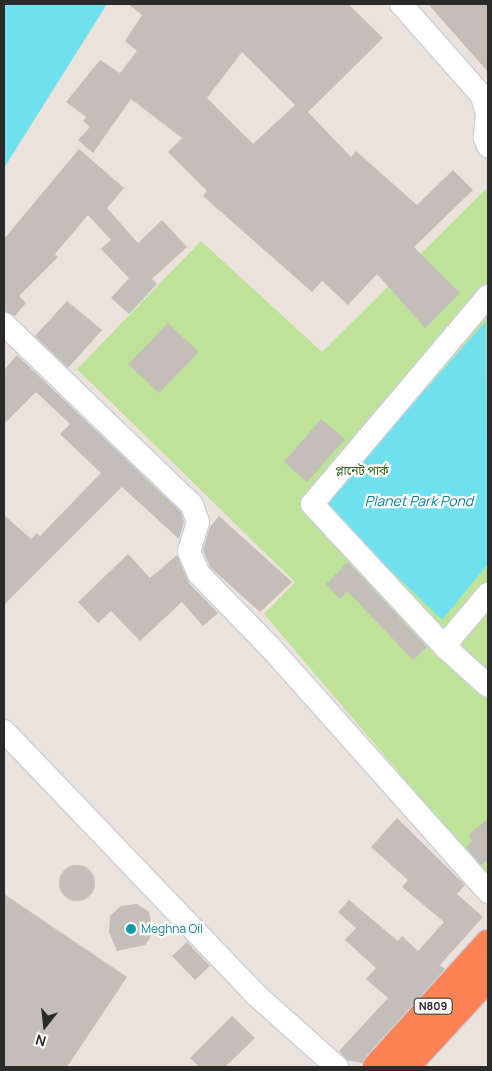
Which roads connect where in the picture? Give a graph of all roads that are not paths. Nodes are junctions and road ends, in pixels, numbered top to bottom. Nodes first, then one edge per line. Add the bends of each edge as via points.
1 (401, 4) edge
2 (488, 114) edge
3 (488, 146) edge
4 (488, 296) edge
5 (4, 324) edge
6 (488, 594) edge
7 (444, 646) junction
8 (488, 686) edge
9 (4, 731) edge
10 (488, 892) edge
11 (488, 944) edge
12 (488, 977) edge
13 (337, 1067) edge
14 (377, 1067) edge
15 (405, 1067) edge

1 - 2 street via 482,96
2 - 3 street via 485,138
4 - 7 street via 312,504
5 - 10 street via 192,505 198,522 189,551 199,574 270,646
6 - 7 street
7 - 8 street
9 - 13 street via 255,994
11 - 14 highway, N809
12 - 15 highway, N809

